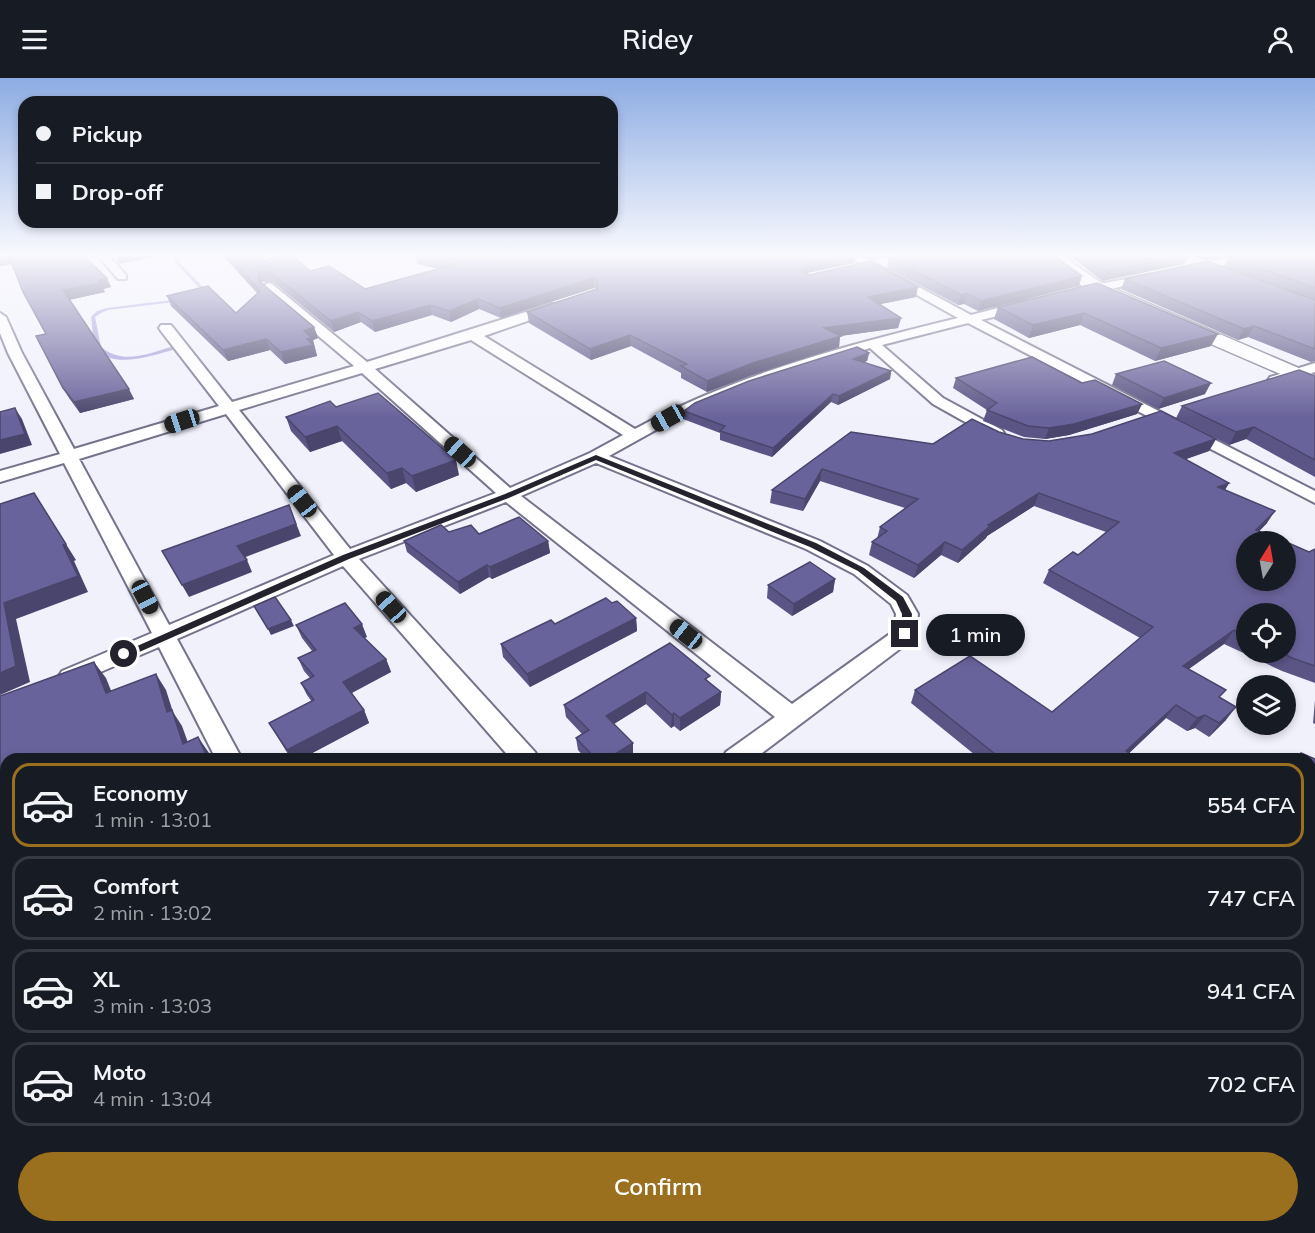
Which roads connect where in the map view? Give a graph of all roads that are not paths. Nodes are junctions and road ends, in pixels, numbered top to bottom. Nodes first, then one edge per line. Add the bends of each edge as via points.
1 (296, 310) edge
2 (548, 310) edge
3 (953, 310) edge
4 (1007, 310) edge
5 (1147, 310) edge
6 (0, 317) edge
7 (970, 319) junction
8 (166, 328) dead end
9 (473, 335) junction
10 (872, 343) junction
11 (8, 354) edge
12 (363, 366) junction
13 (1315, 368) edge
14 (1293, 374) junction
15 (1315, 383) edge
16 (1259, 384) edge
17 (227, 407) junction
18 (1179, 410) dead end
19 (1156, 417) junction
20 (1134, 423) edge
21 (635, 436) junction
22 (1014, 442) edge
23 (71, 457) junction
24 (596, 457) junction
25 (0, 477) edge
26 (508, 495) junction
27 (1315, 498) edge
28 (346, 557) junction
29 (166, 637) junction
30 (55, 683) edge
31 (792, 717) junction
32 (226, 753) edge
33 (521, 753) edge
34 (743, 753) edge

1 - 12 street
2 - 9 street
3 - 7 street
4 - 7 street
5 - 14 main road
6 - 11 street
7 - 10 street
7 - 19 street
8 - 17 street
9 - 12 street
9 - 21 street
10 - 21 street via 743,384 685,408
10 - 22 street via 938,401
11 - 23 street
12 - 17 street
12 - 26 street
13 - 14 street
14 - 15 main road
14 - 16 street
17 - 23 street
17 - 28 street
18 - 19 street
19 - 20 street
19 - 27 street
21 - 24 street
23 - 25 street
23 - 29 street
24 - 26 street
24 - 31 street via 813,545 861,570 900,600 907,614 905,634
26 - 28 street
26 - 31 street
28 - 29 street
28 - 33 street
29 - 30 street
29 - 32 street
31 - 34 street

